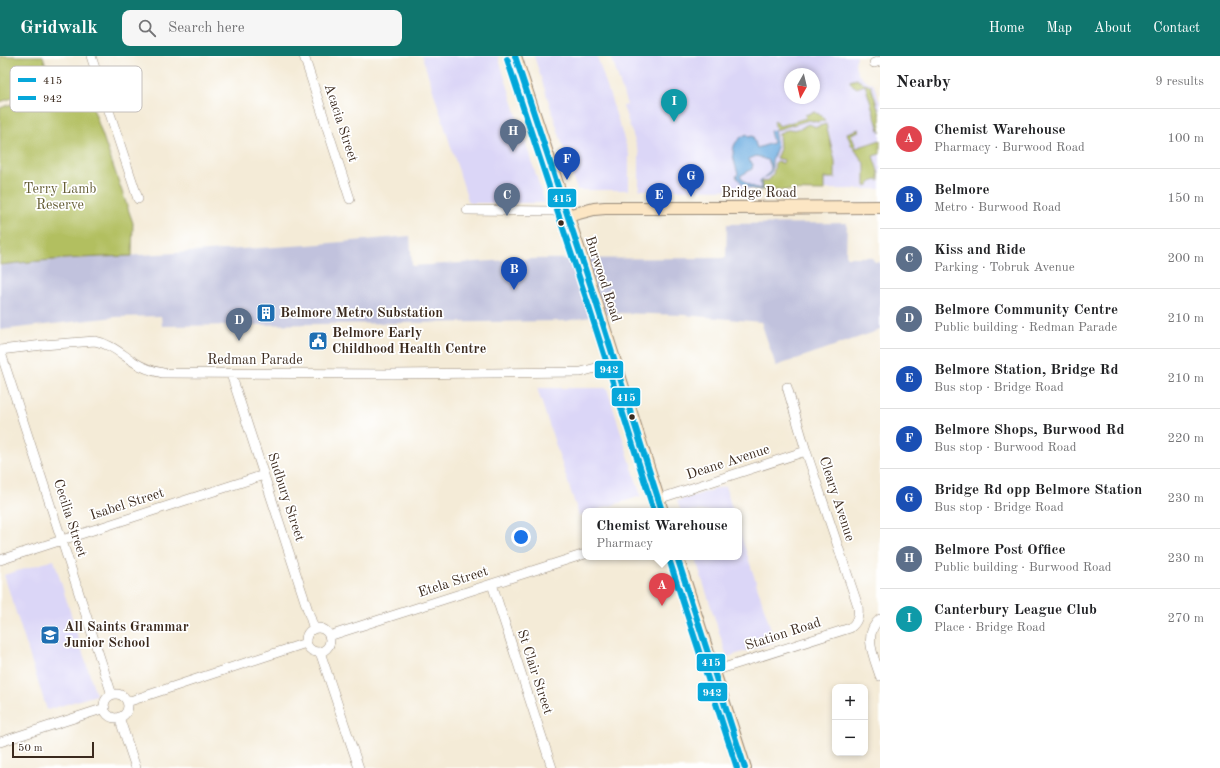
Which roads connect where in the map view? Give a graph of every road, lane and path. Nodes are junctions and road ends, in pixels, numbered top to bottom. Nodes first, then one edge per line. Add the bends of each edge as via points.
1 (91, 56) edge
2 (304, 56) edge
3 (515, 56) edge
4 (94, 66) edge
5 (109, 112) edge
6 (350, 198) dead end
7 (138, 199) dead end
8 (880, 207) edge
9 (467, 210) dead end
10 (567, 216) junction
11 (0, 350) edge
12 (614, 363) junction
13 (231, 374) junction
14 (787, 387) dead end
15 (806, 451) junction
16 (264, 475) junction
17 (658, 499) junction
18 (661, 508) edge
19 (63, 540) junction
20 (582, 555) edge
21 (0, 560) edge
22 (678, 560) edge
23 (492, 584) junction
24 (857, 619) joint
25 (880, 619) edge
26 (314, 629) junction
27 (329, 636) junction
28 (306, 643) junction
29 (320, 652) junction
30 (714, 671) junction
31 (880, 676) edge
32 (112, 695) junction
33 (127, 702) junction
34 (105, 708) junction
35 (119, 717) junction
36 (0, 742) edge
37 (136, 768) edge
38 (359, 768) edge
39 (552, 768) edge
40 (745, 768) edge

1 - 4 street
2 - 6 street, Acacia Street
3 - 10 main road, Burwood Road
5 - 7 street
8 - 10 main road, Bridge Road via 605,208
9 - 10 street via 554,211
10 - 12 main road, Burwood Road
11 - 13 street, Redman Parade via 95,341 111,346 151,371
11 - 19 street, Cecilia Street
12 - 13 street, Redman Parade via 581,372
12 - 17 main road, Burwood Road
13 - 16 street, Sudbury Street
14 - 15 street, Cleary Avenue
15 - 17 street, Deane Avenue
15 - 24 street, Cleary Avenue via 858,606
16 - 19 street, Isabel Street
16 - 26 street, Sudbury Street
17 - 18 main road, Burwood Road
19 - 21 street, Isabel Street
19 - 32 street, Cecilia Street
20 - 23 street, Etela Street
22 - 30 main road
23 - 27 street, Etela Street
23 - 39 street, St Clair Street
24 - 30 street, Station Road via 850,628
25 - 31 street via 874,627 870,644
26 - 27 street via 321,629
26 - 28 street via 307,636
27 - 29 street via 329,644
28 - 29 street via 310,649
28 - 33 street
29 - 38 street
30 - 40 main road
32 - 33 street via 123,696
32 - 34 street via 107,698
33 - 35 street via 125,713
34 - 35 street via 108,714
34 - 36 street
35 - 37 street

